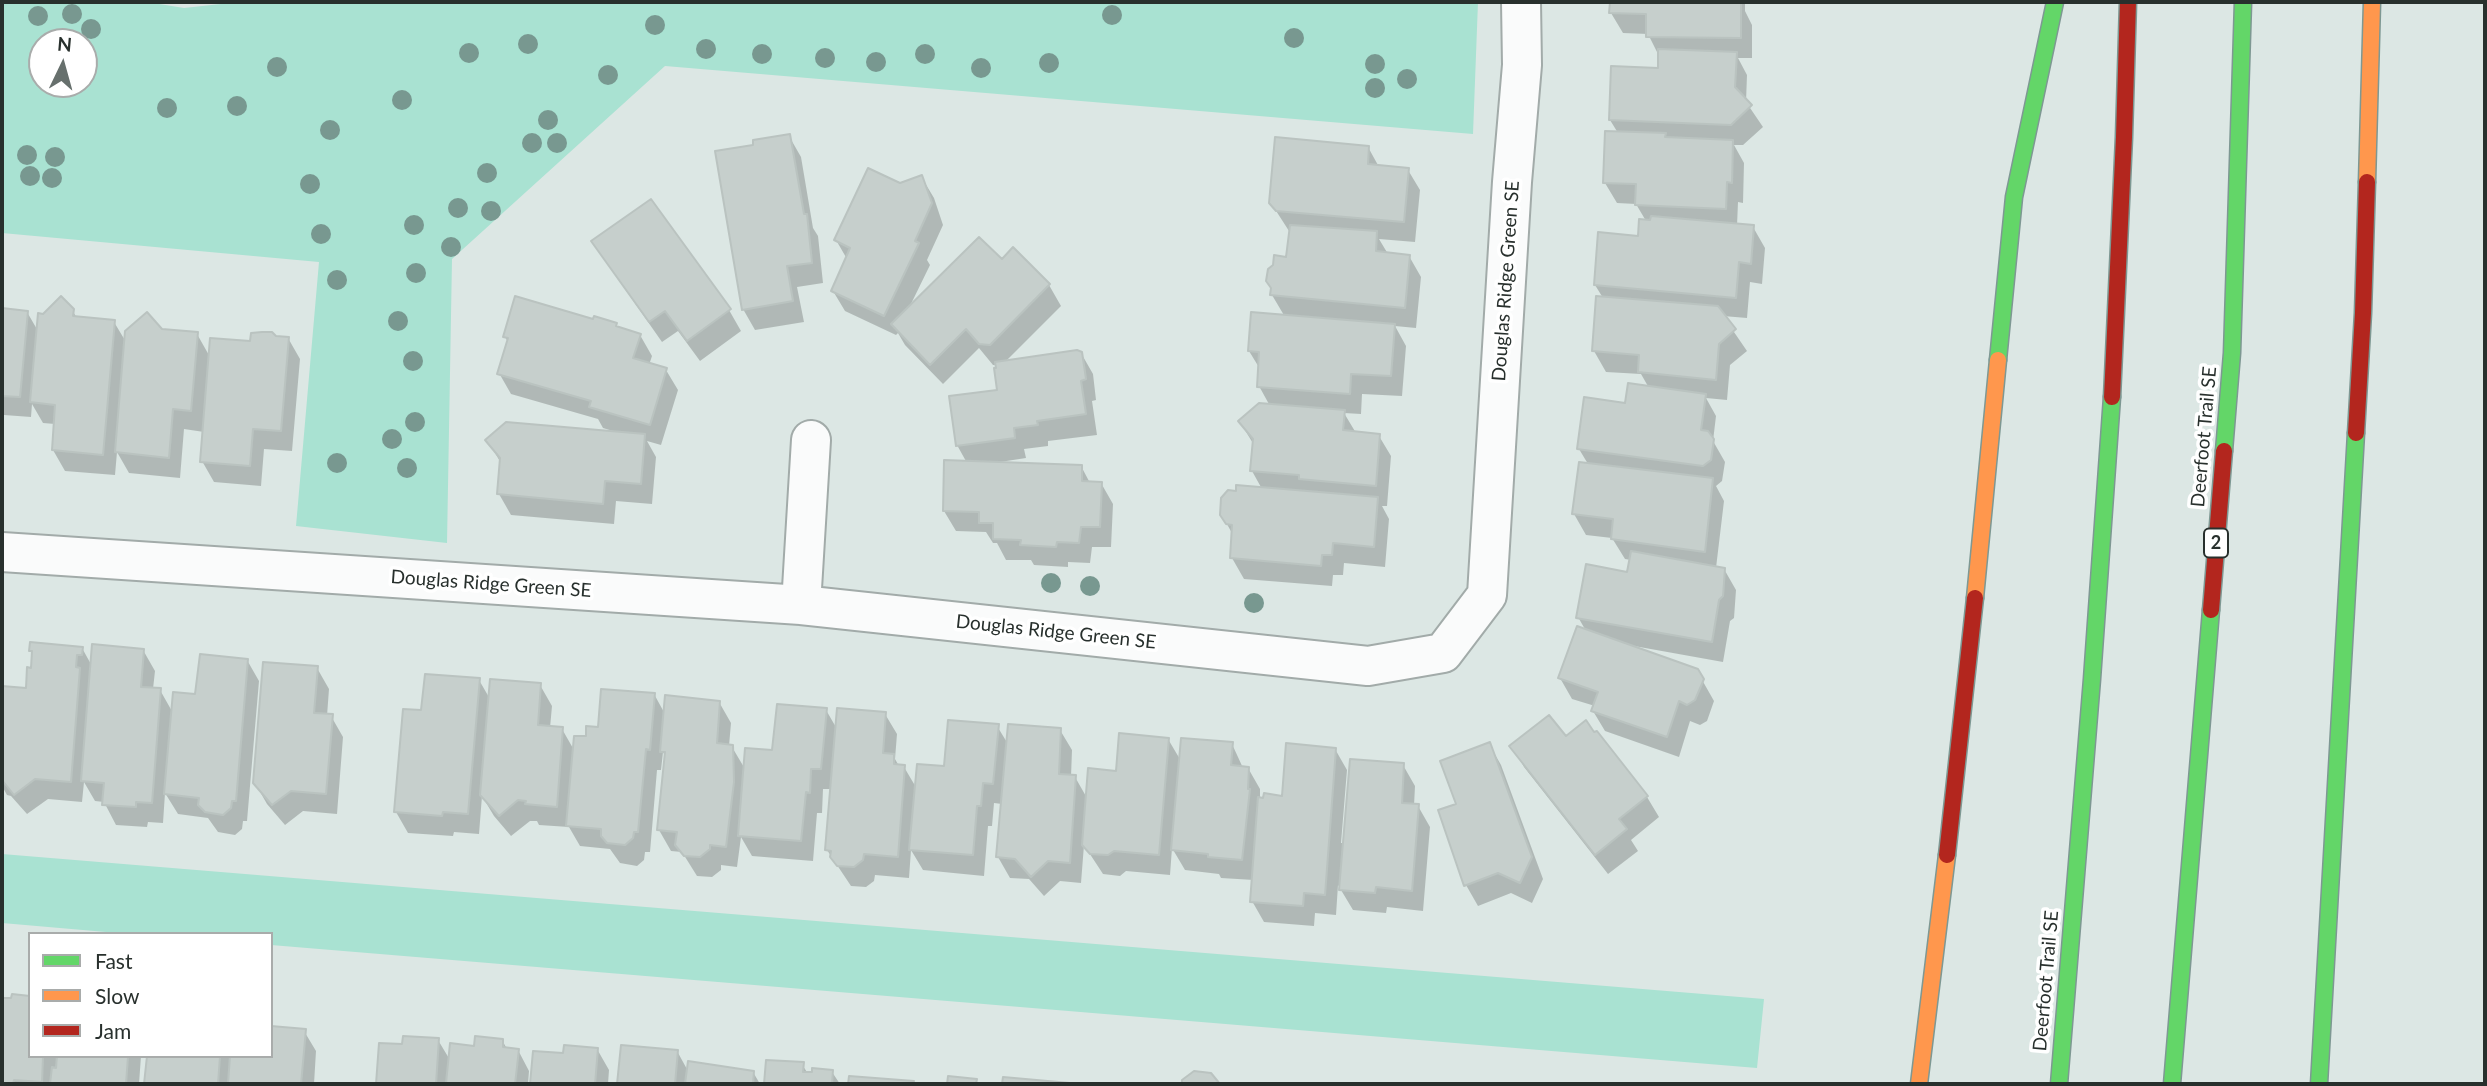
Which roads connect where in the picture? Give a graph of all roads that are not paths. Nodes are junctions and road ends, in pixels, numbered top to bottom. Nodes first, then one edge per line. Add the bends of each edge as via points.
1 (1521, 2) edge
2 (2055, 2) edge
3 (2128, 2) edge
4 (2243, 2) edge
5 (2372, 2) edge
6 (811, 440) dead end
7 (2, 552) edge
8 (801, 605) junction
9 (1919, 1084) edge
10 (2059, 1084) edge
11 (2172, 1084) edge
12 (2319, 1084) edge

1 - 8 street, Douglas Ridge Green SE via 1522,65 1487,594 1443,653 1368,666
2 - 9 highway via 2014,197 1963,724
3 - 10 highway, Deerfoot Trail SE via 2123,199 2099,593
4 - 11 highway, Deerfoot Trail SE / 2 via 2232,353
5 - 12 highway via 2363,313
6 - 8 street
7 - 8 street, Douglas Ridge Green SE

